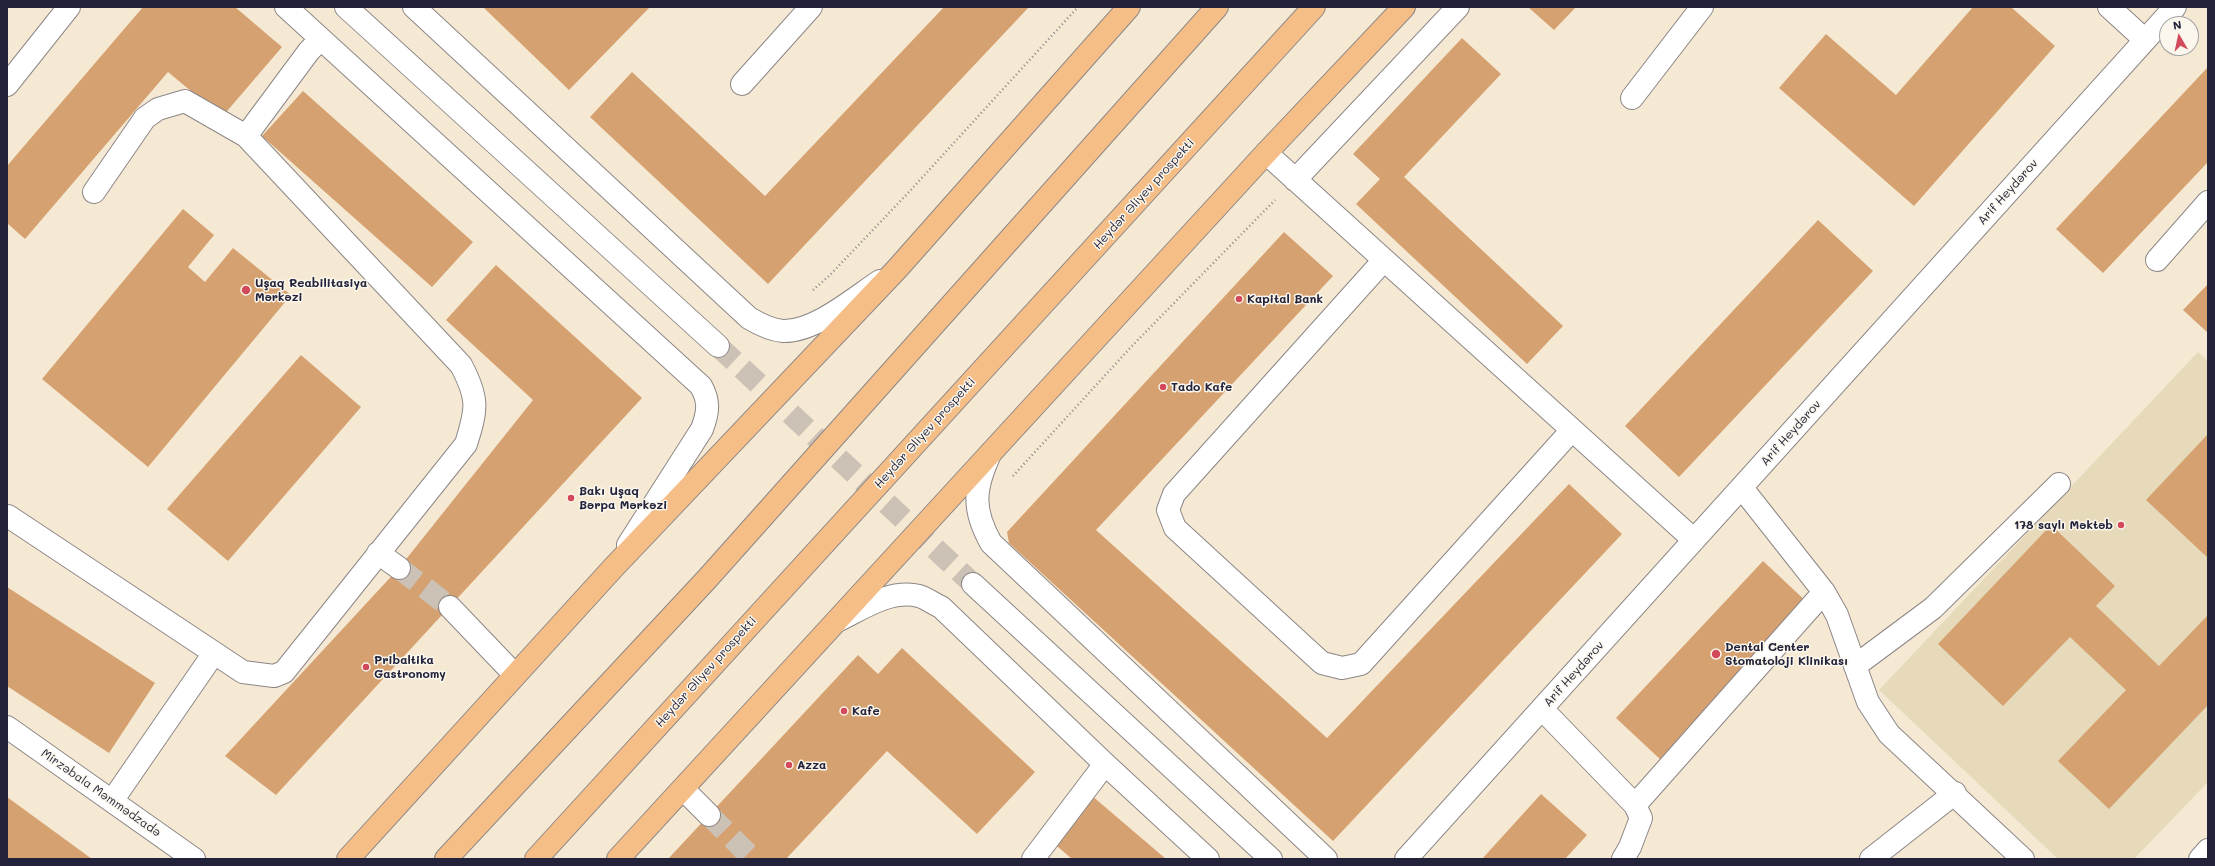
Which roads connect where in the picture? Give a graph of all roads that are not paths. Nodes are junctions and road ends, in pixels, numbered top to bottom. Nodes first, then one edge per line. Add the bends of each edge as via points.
1 (69, 7) edge
2 (286, 7) edge
3 (346, 7) edge
4 (414, 7) edge
5 (811, 7) edge
6 (1217, 7) edge
7 (1314, 7) edge
8 (1404, 7) edge
9 (1458, 7) edge
10 (1702, 7) edge
11 (2109, 7) edge
12 (2175, 7) edge
13 (1125, 8) edge
14 (321, 39) junction
15 (2145, 40) junction
16 (742, 84) dead end
17 (7, 85) edge
18 (1632, 98) dead end
19 (246, 136) junction
20 (1266, 153) junction
21 (1295, 180) junction
22 (94, 192) dead end
23 (2208, 202) edge
24 (1384, 260) junction
25 (2157, 260) dead end
26 (897, 269) junction
27 (718, 346) tunnel mouth
28 (1572, 430) junction
29 (992, 450) junction
30 (2060, 484) dead end
31 (1742, 488) junction
32 (8, 516) dead end
33 (1694, 540) junction
34 (378, 553) junction
35 (399, 568) tunnel mouth
36 (613, 568) junction
37 (973, 584) tunnel mouth
38 (1824, 592) junction
39 (450, 607) tunnel mouth
40 (836, 622) junction
41 (214, 653) junction
42 (1855, 666) junction
43 (515, 675) junction
44 (1542, 709) junction
45 (7, 727) edge
46 (1105, 764) junction
47 (683, 788) junction
48 (1955, 793) junction
49 (112, 801) junction
50 (1635, 805) junction
51 (709, 815) tunnel mouth
52 (2208, 850) edge
53 (194, 859) edge
54 (348, 859) edge
55 (446, 859) edge
56 (536, 859) edge
57 (618, 859) edge
58 (1033, 859) edge
59 (1208, 859) edge
60 (1271, 859) edge
61 (1326, 859) edge
62 (1406, 859) edge
63 (1623, 859) edge
64 (1871, 859) edge
65 (2024, 859) edge
66 (2200, 859) edge

1 - 17 street
2 - 14 street
3 - 27 street
4 - 26 street via 743,313 759,324 783,331 802,328 823,319
5 - 16 street
6 - 55 main road via 707,579
7 - 56 main road, Heydər Əliyev prospekti
8 - 20 main road
9 - 21 street
10 - 18 street
11 - 15 street
12 - 15 street, Arif Heydərov
13 - 26 main road
14 - 19 street via 309,51
14 - 36 street via 689,374 706,395 708,412 702,429
15 - 31 street, Arif Heydərov
19 - 22 street via 186,101 158,108 145,118
19 - 34 street via 461,365 471,384 476,412 466,444
20 - 21 street
20 - 29 main road
21 - 24 street
23 - 25 street
24 - 28 street
24 - 28 street via 1174,494 1168,510 1175,528 1322,663 1342,668 1361,664
26 - 36 main road
28 - 33 street
29 - 40 main road
29 - 61 street via 976,491 978,514 991,543
30 - 42 street via 1933,608
31 - 33 street, Arif Heydərov
31 - 38 street
32 - 41 street
33 - 44 street, Arif Heydərov
34 - 35 street
34 - 41 street via 284,672 274,676 243,672
36 - 43 main road
37 - 60 street
38 - 42 street via 1837,615
38 - 50 street
39 - 43 street
40 - 46 street via 876,601 897,595 920,596 941,608
40 - 47 main road
41 - 49 street
42 - 48 street via 1868,702 1889,734
43 - 54 main road
44 - 50 street
44 - 62 street, Arif Heydərov
45 - 49 street, Mirzəbala Məmmədzadə
46 - 58 street
46 - 59 street
47 - 51 street
47 - 57 main road
48 - 64 street
48 - 65 street
49 - 53 street, Mirzəbala Məmmədzadə
50 - 63 street via 1641,818
52 - 66 street

